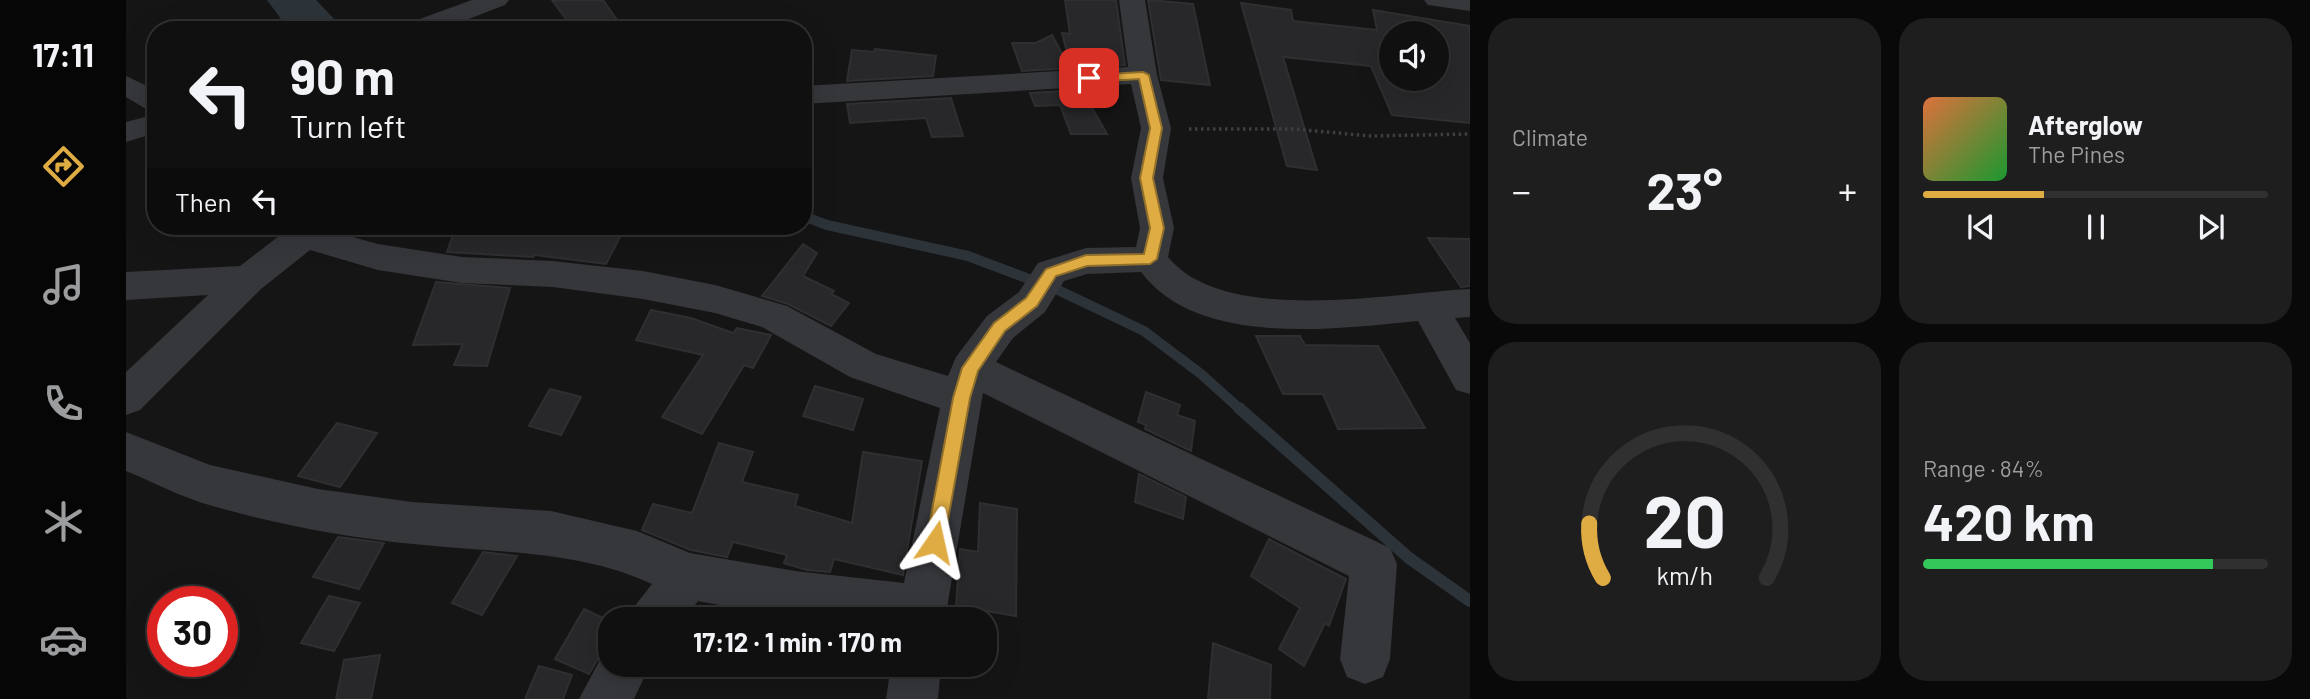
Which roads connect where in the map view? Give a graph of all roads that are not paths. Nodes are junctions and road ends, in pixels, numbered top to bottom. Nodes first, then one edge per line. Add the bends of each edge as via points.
1 (496, 0) edge
2 (1132, 0) edge
3 (1437, 0) edge
4 (1470, 3) edge
5 (439, 21) edge
6 (1143, 75) junction
7 (126, 85) edge
8 (812, 93) edge
9 (147, 98) edge
10 (147, 125) edge
11 (126, 132) edge
12 (301, 235) edge
13 (317, 235) edge
14 (1150, 259) junction
15 (248, 278) junction
16 (126, 286) edge
17 (1470, 303) edge
18 (1428, 306) junction
19 (1470, 378) edge
20 (966, 383) junction
21 (126, 398) edge
22 (126, 451) edge
23 (688, 576) junction
24 (664, 607) edge
25 (874, 607) edge
26 (922, 607) edge
27 (1366, 659) dead end
28 (618, 677) edge
29 (915, 677) edge
30 (605, 699) edge
31 (912, 699) edge

1 - 5 street
2 - 6 street
3 - 4 street
6 - 8 street
6 - 14 street via 1156,128 1147,178 1157,228
7 - 9 street
10 - 11 street
12 - 15 street
13 - 20 street via 378,257 462,270 592,279 715,299 774,316 864,366
14 - 18 street via 1169,282 1202,300 1249,312
14 - 20 street via 1086,261 1041,287 1000,327
15 - 16 street
15 - 21 street
17 - 18 street
18 - 19 street
20 - 26 street
20 - 27 street via 1374,564
22 - 23 street via 208,485 318,510 412,523 551,533 637,553
23 - 24 street
23 - 25 street
28 - 30 street
29 - 31 street

